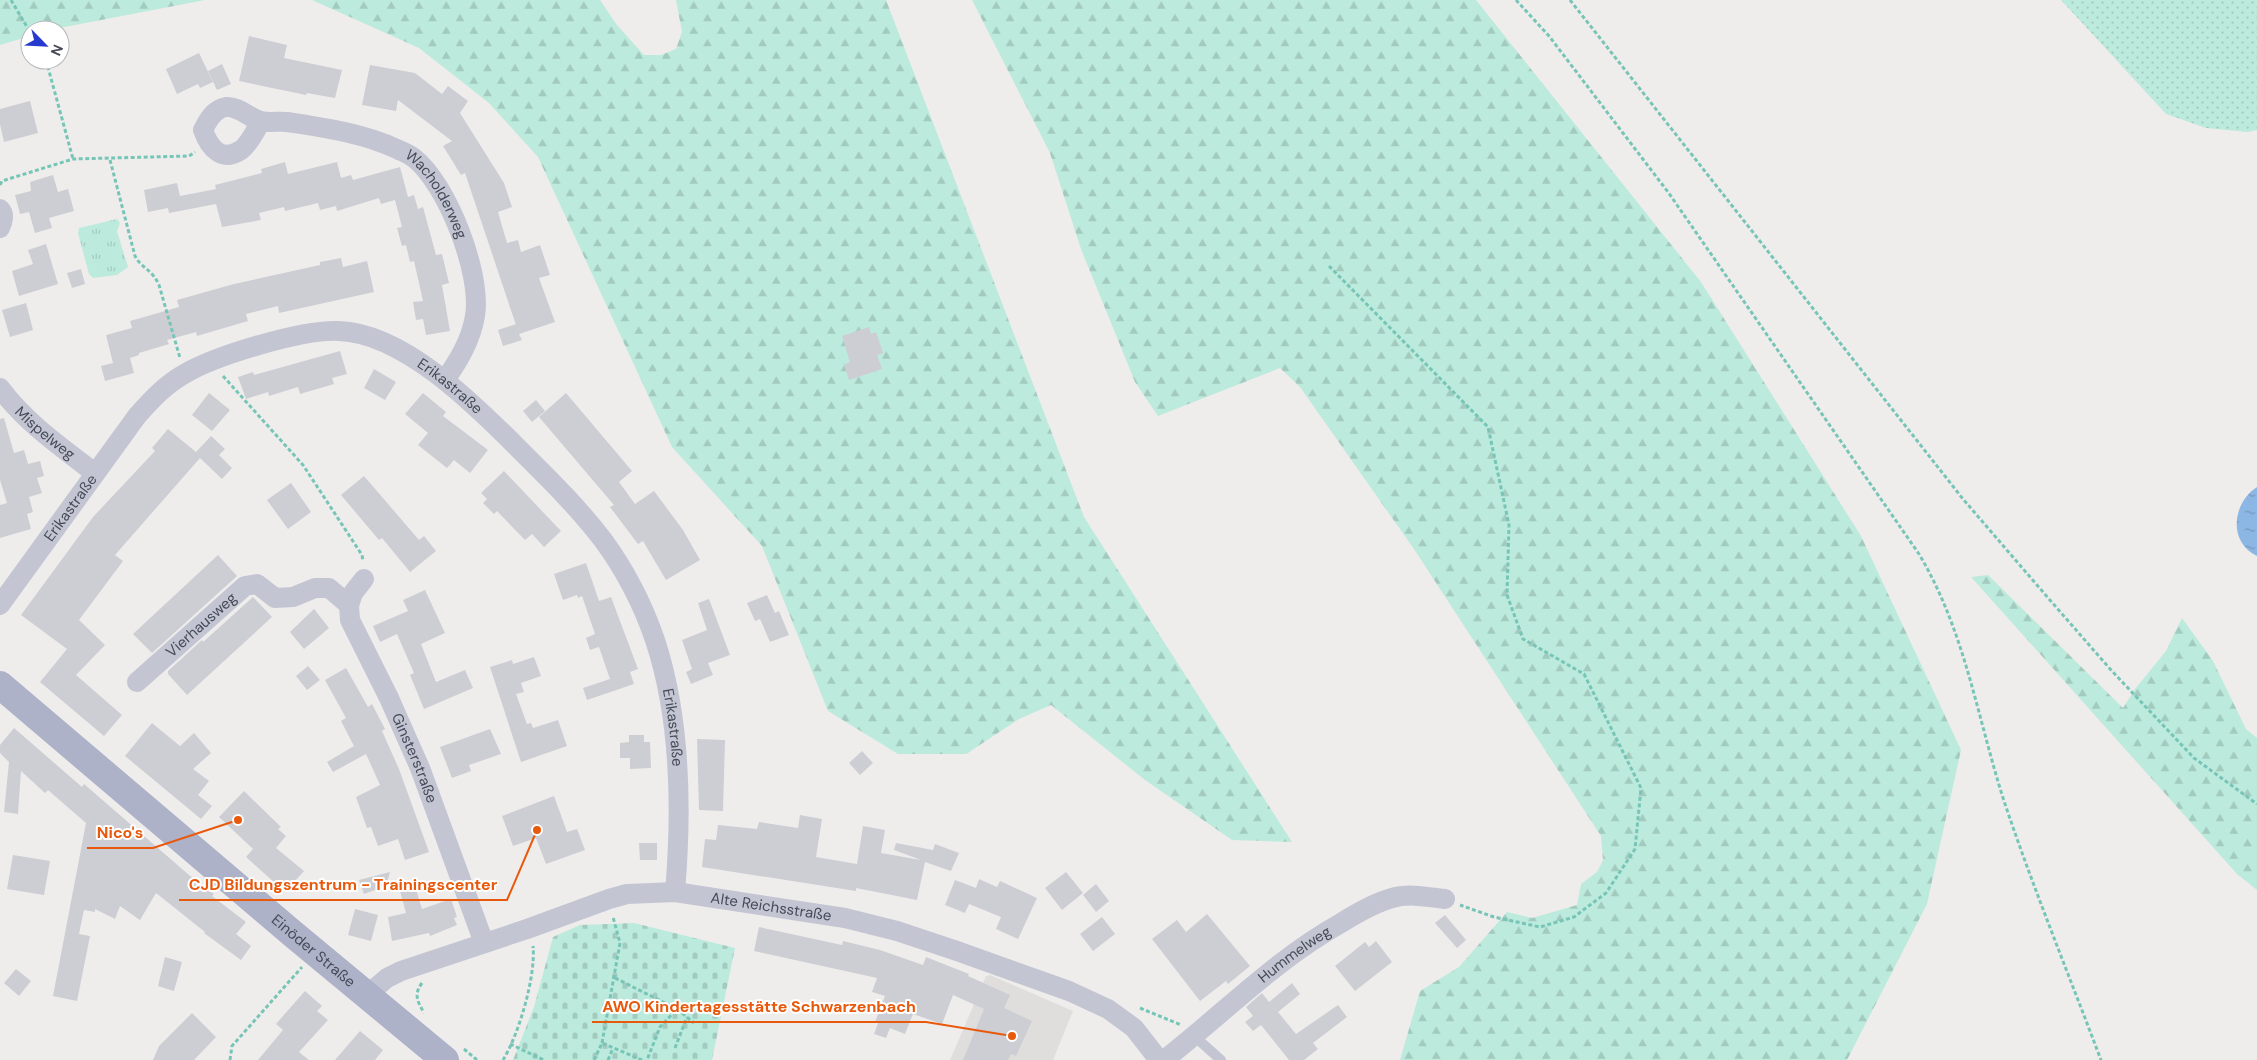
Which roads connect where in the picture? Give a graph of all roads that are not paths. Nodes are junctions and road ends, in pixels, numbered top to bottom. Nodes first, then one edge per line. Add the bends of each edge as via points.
1 (261, 121) junction
2 (0, 209) edge
3 (0, 228) edge
4 (445, 380) junction
5 (0, 388) edge
6 (95, 473) junction
7 (364, 579) road end
8 (0, 605) edge
9 (350, 605) junction
10 (137, 682) dead end
11 (0, 685) edge
12 (675, 892) junction
13 (1445, 899) road end
14 (484, 943) junction
15 (367, 996) junction
16 (1194, 1036) junction
17 (458, 1057) edge
18 (1159, 1060) edge
19 (1164, 1060) edge
20 (1221, 1060) edge

1 - 1 street, Wacholderweg via 225,107 210,115 203,130 208,144 218,153 232,154 242,150
1 - 4 street, Wacholderweg via 309,125 362,136 413,156 431,174 448,205 476,285 476,315 469,340
2 - 3 street via 3,222
4 - 6 street, Erikastraße via 407,353 370,337 340,330 305,334 262,345 186,373 161,389 136,416
4 - 12 street, Erikastraße via 565,494 604,542 632,587 655,640 670,698 679,792
5 - 6 street, Mispelweg via 18,410 51,440
6 - 8 street, Erikastraße
7 - 9 street via 353,593
9 - 10 street, Vierhausweg via 329,588 315,588 293,597 275,598 257,584 245,586
9 - 14 street, Ginsterstraße via 350,620 420,768
11 - 15 main road, Einöder Straße
12 - 14 street, Alte Reichsstraße via 628,894 609,899
12 - 18 street, Alte Reichsstraße via 845,918 957,951 1069,991 1108,1009 1134,1028
13 - 16 street, Hummelweg via 1417,895 1393,897 1366,908 1271,969
14 - 15 street, Alte Reichsstraße via 387,978
15 - 17 main road, Einöder Straße
16 - 19 street, Hummelweg
16 - 20 lane

